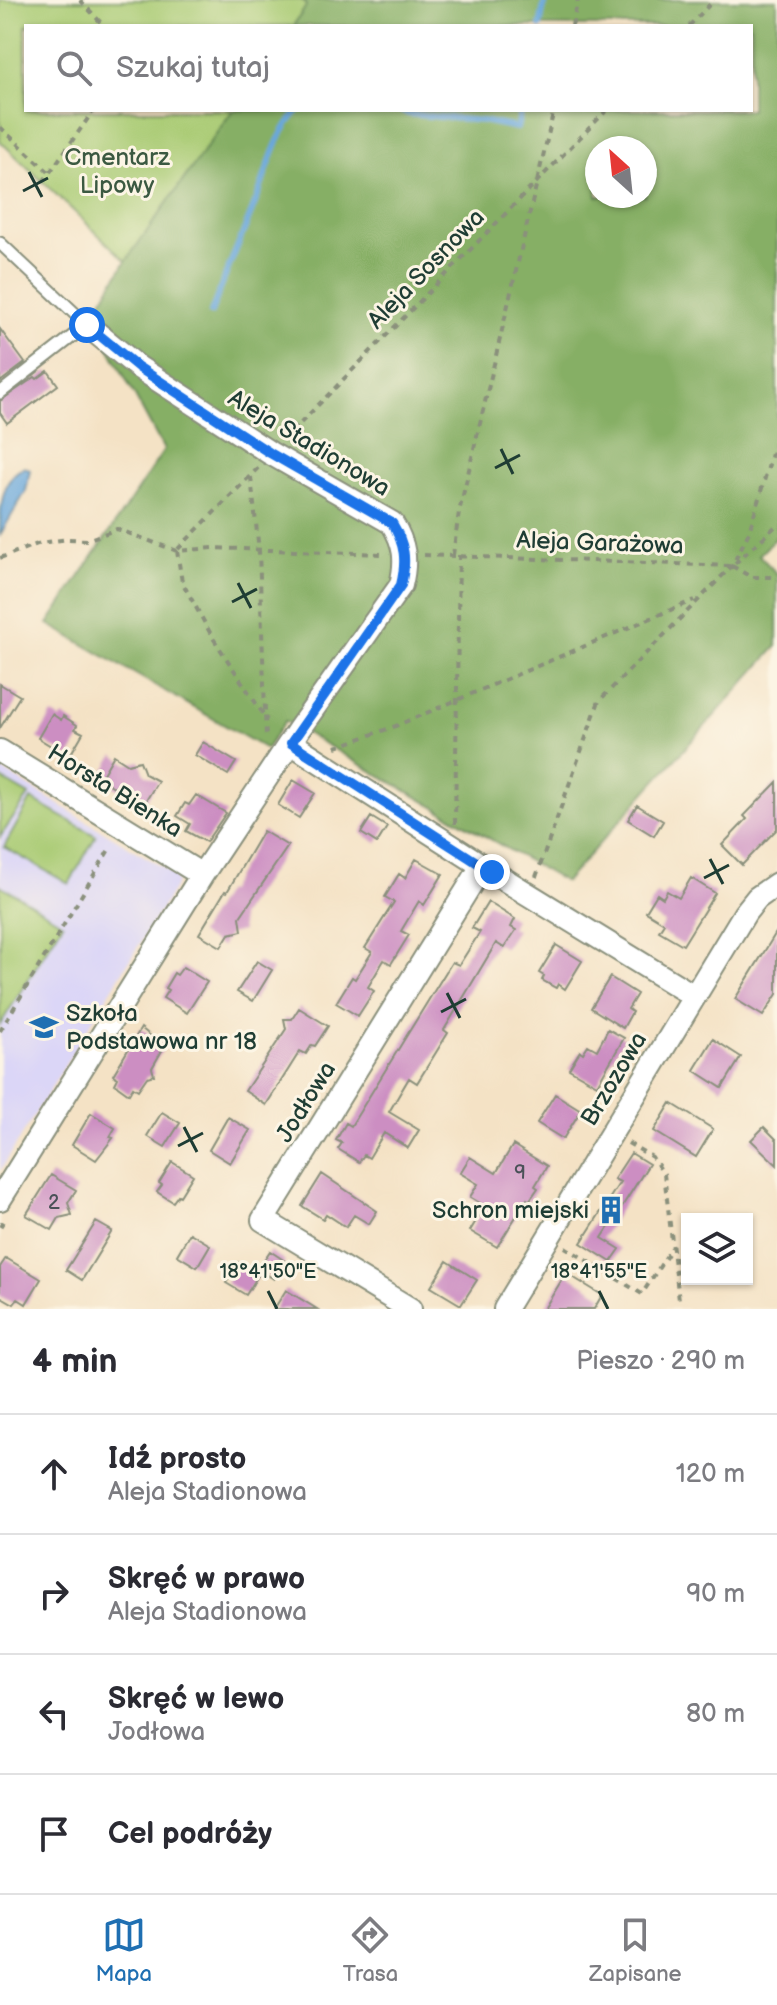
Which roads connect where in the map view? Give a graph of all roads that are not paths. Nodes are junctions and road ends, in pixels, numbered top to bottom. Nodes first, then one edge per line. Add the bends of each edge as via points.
1 (0, 243) edge
2 (87, 325) junction
3 (0, 393) edge
4 (291, 743) junction
5 (0, 751) edge
6 (482, 866) junction
7 (202, 875) junction
8 (777, 884) edge
9 (694, 996) junction
10 (1, 1193) edge
11 (410, 1309) edge
12 (505, 1309) edge

1 - 2 lane, Aleja Stadionowa
2 - 3 lane
2 - 4 street, Aleja Stadionowa via 138,367 270,453 392,523 401,538 406,555 401,585
4 - 6 street
4 - 7 street
5 - 7 street, Horsta Bienka
6 - 9 street via 528,882
6 - 11 street, Jodłowa via 263,1220
7 - 10 street
8 - 9 street, Brzozowa via 745,913
9 - 12 street, Brzozowa

